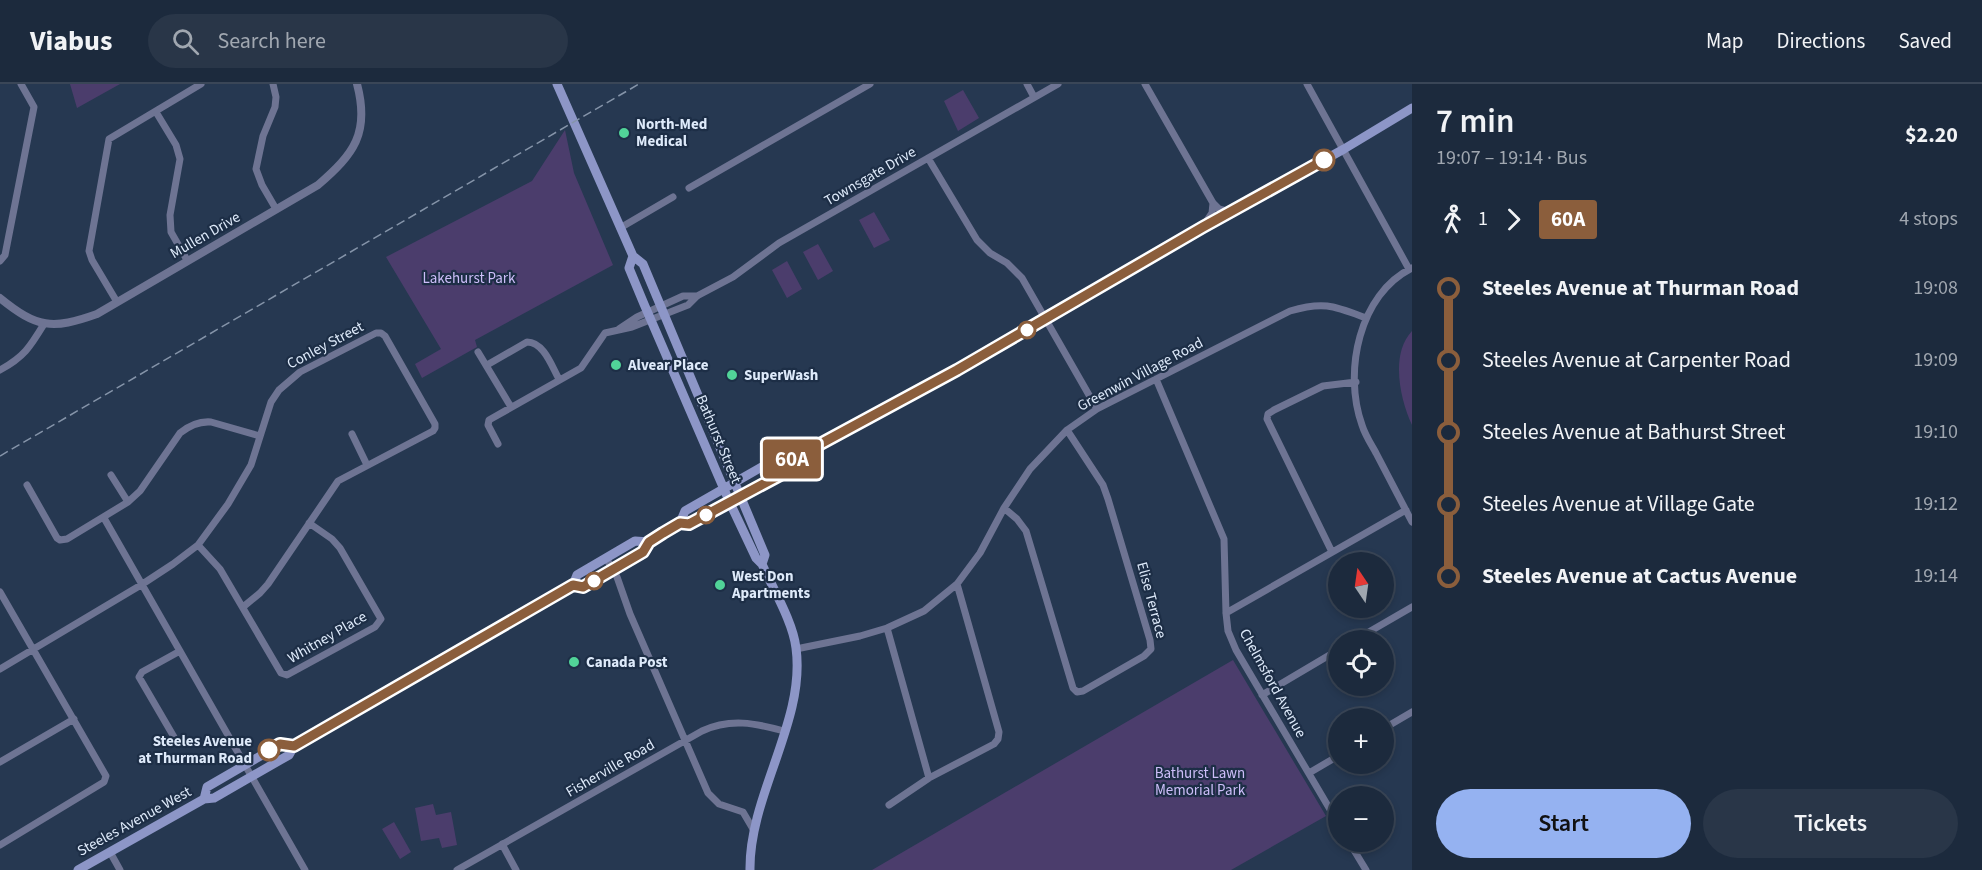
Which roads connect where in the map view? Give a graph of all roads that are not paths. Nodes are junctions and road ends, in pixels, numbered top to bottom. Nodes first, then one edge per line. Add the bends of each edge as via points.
1 (21, 84) edge
2 (201, 84) edge
3 (273, 84) edge
4 (357, 84) edge
5 (558, 84) edge
6 (870, 84) edge
7 (1027, 84) edge
8 (1058, 84) edge
9 (1145, 84) edge
10 (1307, 84) edge
11 (1034, 98) junction
12 (1412, 108) edge
13 (156, 112) junction
14 (1344, 149) junction
15 (928, 158) junction
16 (689, 188) dead end
17 (673, 197) dead end
18 (1213, 203) junction
19 (276, 209) junction
20 (1230, 212) junction
21 (1203, 227) junction
22 (620, 228) junction
23 (633, 256) junction
24 (188, 260) junction
25 (0, 261) edge
26 (1411, 268) edge
27 (0, 298) edge
28 (117, 302) junction
29 (663, 310) junction
30 (649, 316) junction
31 (1366, 318) junction
32 (1046, 319) junction
33 (44, 324) junction
34 (478, 352) dead end
35 (487, 365) junction
36 (0, 370) edge
37 (1156, 379) junction
38 (559, 380) junction
39 (1356, 382) junction
40 (511, 407) junction
41 (1098, 410) junction
42 (1067, 430) junction
43 (352, 434) dead end
44 (260, 436) junction
45 (498, 444) dead end
46 (786, 463) junction
47 (368, 465) junction
48 (111, 475) dead end
49 (735, 483) junction
50 (27, 485) dead end
51 (724, 489) junction
52 (741, 497) junction
53 (128, 502) junction
54 (730, 503) junction
55 (1004, 508) junction
56 (1406, 510) junction
57 (104, 518) junction
58 (1412, 522) edge
59 (309, 523) junction
60 (680, 523) junction
61 (649, 542) junction
62 (198, 544) junction
63 (1332, 552) joint
64 (1328, 554) edge
65 (606, 558) junction
66 (762, 564) junction
67 (613, 569) junction
68 (957, 584) junction
69 (141, 585) junction
70 (573, 585) junction
71 (0, 592) edge
72 (243, 606) junction
73 (1412, 607) edge
74 (1226, 613) junction
75 (887, 628) junction
76 (1372, 630) edge
77 (796, 649) junction
78 (34, 650) junction
79 (180, 651) junction
80 (1328, 656) edge
81 (0, 669) edge
82 (1262, 695) junction
83 (1412, 712) edge
84 (74, 719) junction
85 (1394, 723) edge
86 (784, 731) junction
87 (174, 737) dead end
88 (685, 740) junction
89 (294, 746) junction
90 (0, 762) edge
91 (1328, 762) edge
92 (245, 764) junction
93 (1309, 773) junction
94 (252, 776) junction
95 (930, 778) junction
96 (204, 799) junction
97 (888, 805) dead end
98 (1328, 806) edge
99 (753, 829) junction
100 (0, 844) edge
101 (502, 844) junction
102 (110, 852) junction
103 (1355, 852) edge
104 (78, 870) edge
105 (120, 870) edge
106 (305, 870) edge
107 (458, 870) edge
108 (516, 870) edge
109 (750, 870) edge
110 (1366, 870) edge

1 - 25 street via 34,107 5,255
2 - 13 street
3 - 19 street via 275,107 256,169
4 - 19 street, Mullen Drive via 361,125 352,150 318,184
5 - 22 main road, Bathurst Street
6 - 16 street
7 - 11 street
8 - 11 street, Townsgate Drive
9 - 18 street
10 - 14 street
11 - 15 street, Townsgate Drive
12 - 14 main road, Steeles Avenue West
13 - 24 street via 180,159 170,215 171,232
13 - 28 street via 109,139 89,251
14 - 20 main road, Steeles Avenue West
14 - 26 street
15 - 29 street, Townsgate Drive via 779,243 698,296 684,296
15 - 32 street via 977,240 1022,278
17 - 22 street
18 - 20 street
18 - 21 street
19 - 24 street, Mullen Drive
20 - 21 main road, Steeles Avenue West
21 - 32 main road, Steeles Avenue West
22 - 23 main road, Bathurst Street
23 - 29 main road, Bathurst Street via 643,264
23 - 30 main road, Bathurst Street via 629,268
24 - 28 street, Mullen Drive
26 - 31 street via 1380,295
27 - 33 street
28 - 33 street, Mullen Drive via 70,323
29 - 30 street, Townsgate Drive
29 - 49 main road, Bathurst Street
30 - 38 street, Townsgate Drive via 632,327 605,333 581,368
30 - 51 main road, Bathurst Street
31 - 37 street, Greenwin Village Road via 1326,304 1290,311
31 - 39 street via 1355,354
32 - 41 street
32 - 46 main road, Steeles Avenue West
33 - 36 street via 19,360
34 - 35 street
35 - 38 street via 533,342 542,349
35 - 40 street
37 - 41 street, Greenwin Village Road
37 - 74 street, Chelmsford Avenue via 1224,539
38 - 40 street
39 - 56 street via 1362,425
39 - 63 street via 1323,386 1274,410 1267,418
40 - 45 street via 488,423
41 - 42 street, Greenwin Village Road
42 - 55 street, Greenwin Village Road via 1030,469
42 - 55 street, Elise Terrace via 1108,499 1150,640 1151,649 1144,656 1083,691 1073,688 1026,531
43 - 47 street
44 - 47 street, Conley Street via 271,402 288,380 381,333 436,426
44 - 53 street via 211,422 188,427
44 - 62 street, Conley Street via 244,479
46 - 49 main road, Steeles Avenue West via 772,461
46 - 52 main road, Steeles Avenue West via 782,474
47 - 59 street, Conley Street via 338,481
48 - 53 street
49 - 51 main road, Steeles Avenue West
49 - 52 main road, Bathurst Street
50 - 57 street via 60,540
51 - 54 main road, Bathurst Street
51 - 60 main road, Steeles Avenue West via 685,512
52 - 54 main road, Steeles Avenue West
52 - 66 main road, Bathurst Street via 765,555
53 - 57 street
54 - 60 main road, Steeles Avenue West via 689,524
54 - 66 main road, Bathurst Street
55 - 68 street, Greenwin Village Road via 980,553
56 - 58 street
56 - 63 street
57 - 69 street
59 - 72 street, Conley Street via 268,584
59 - 72 street, Whitney Place via 340,548 380,615 379,623 284,675
60 - 61 main road, Steeles Avenue West
61 - 65 main road, Steeles Avenue West via 635,541
61 - 67 main road, Steeles Avenue West via 643,552
62 - 69 street, Conley Street
62 - 72 street, Whitney Place via 220,569
64 - 74 street
65 - 67 street
65 - 70 main road, Steeles Avenue West via 577,575
66 - 77 main road, Bathurst Street
67 - 70 main road, Steeles Avenue West via 583,587
67 - 88 street
68 - 75 street, Greenwin Village Road via 924,611
68 - 95 street via 999,732 994,744
69 - 78 street, Conley Street
69 - 79 street
70 - 89 main road, Steeles Avenue West
71 - 78 street
73 - 76 street
74 - 82 street, Chelmsford Avenue via 1236,650
75 - 77 street, Greenwin Village Road
75 - 95 street
77 - 86 main road, Bathurst Street via 793,706
78 - 81 street, Conley Street
78 - 84 street
79 - 87 street via 139,677
79 - 92 street
80 - 82 street
82 - 93 street, Chelmsford Avenue
83 - 85 street
84 - 90 street
84 - 100 street via 106,776 104,782
86 - 88 street, Fisherville Road via 743,722 724,723
86 - 99 main road, Bathurst Street
88 - 99 street via 708,793 719,804 743,812
88 - 101 street, Fisherville Road
89 - 92 main road, Steeles Avenue West via 280,744
89 - 94 main road, Steeles Avenue West via 289,755
91 - 93 street
92 - 94 street
92 - 96 main road, Steeles Avenue West via 207,787
93 - 98 street, Chelmsford Avenue
94 - 96 main road, Steeles Avenue West via 214,798
94 - 106 street
95 - 97 street
96 - 102 main road, Steeles Avenue West
99 - 109 main road, Bathurst Street
101 - 107 street, Fisherville Road
101 - 108 street
102 - 104 main road, Steeles Avenue West
102 - 105 street
103 - 110 street

